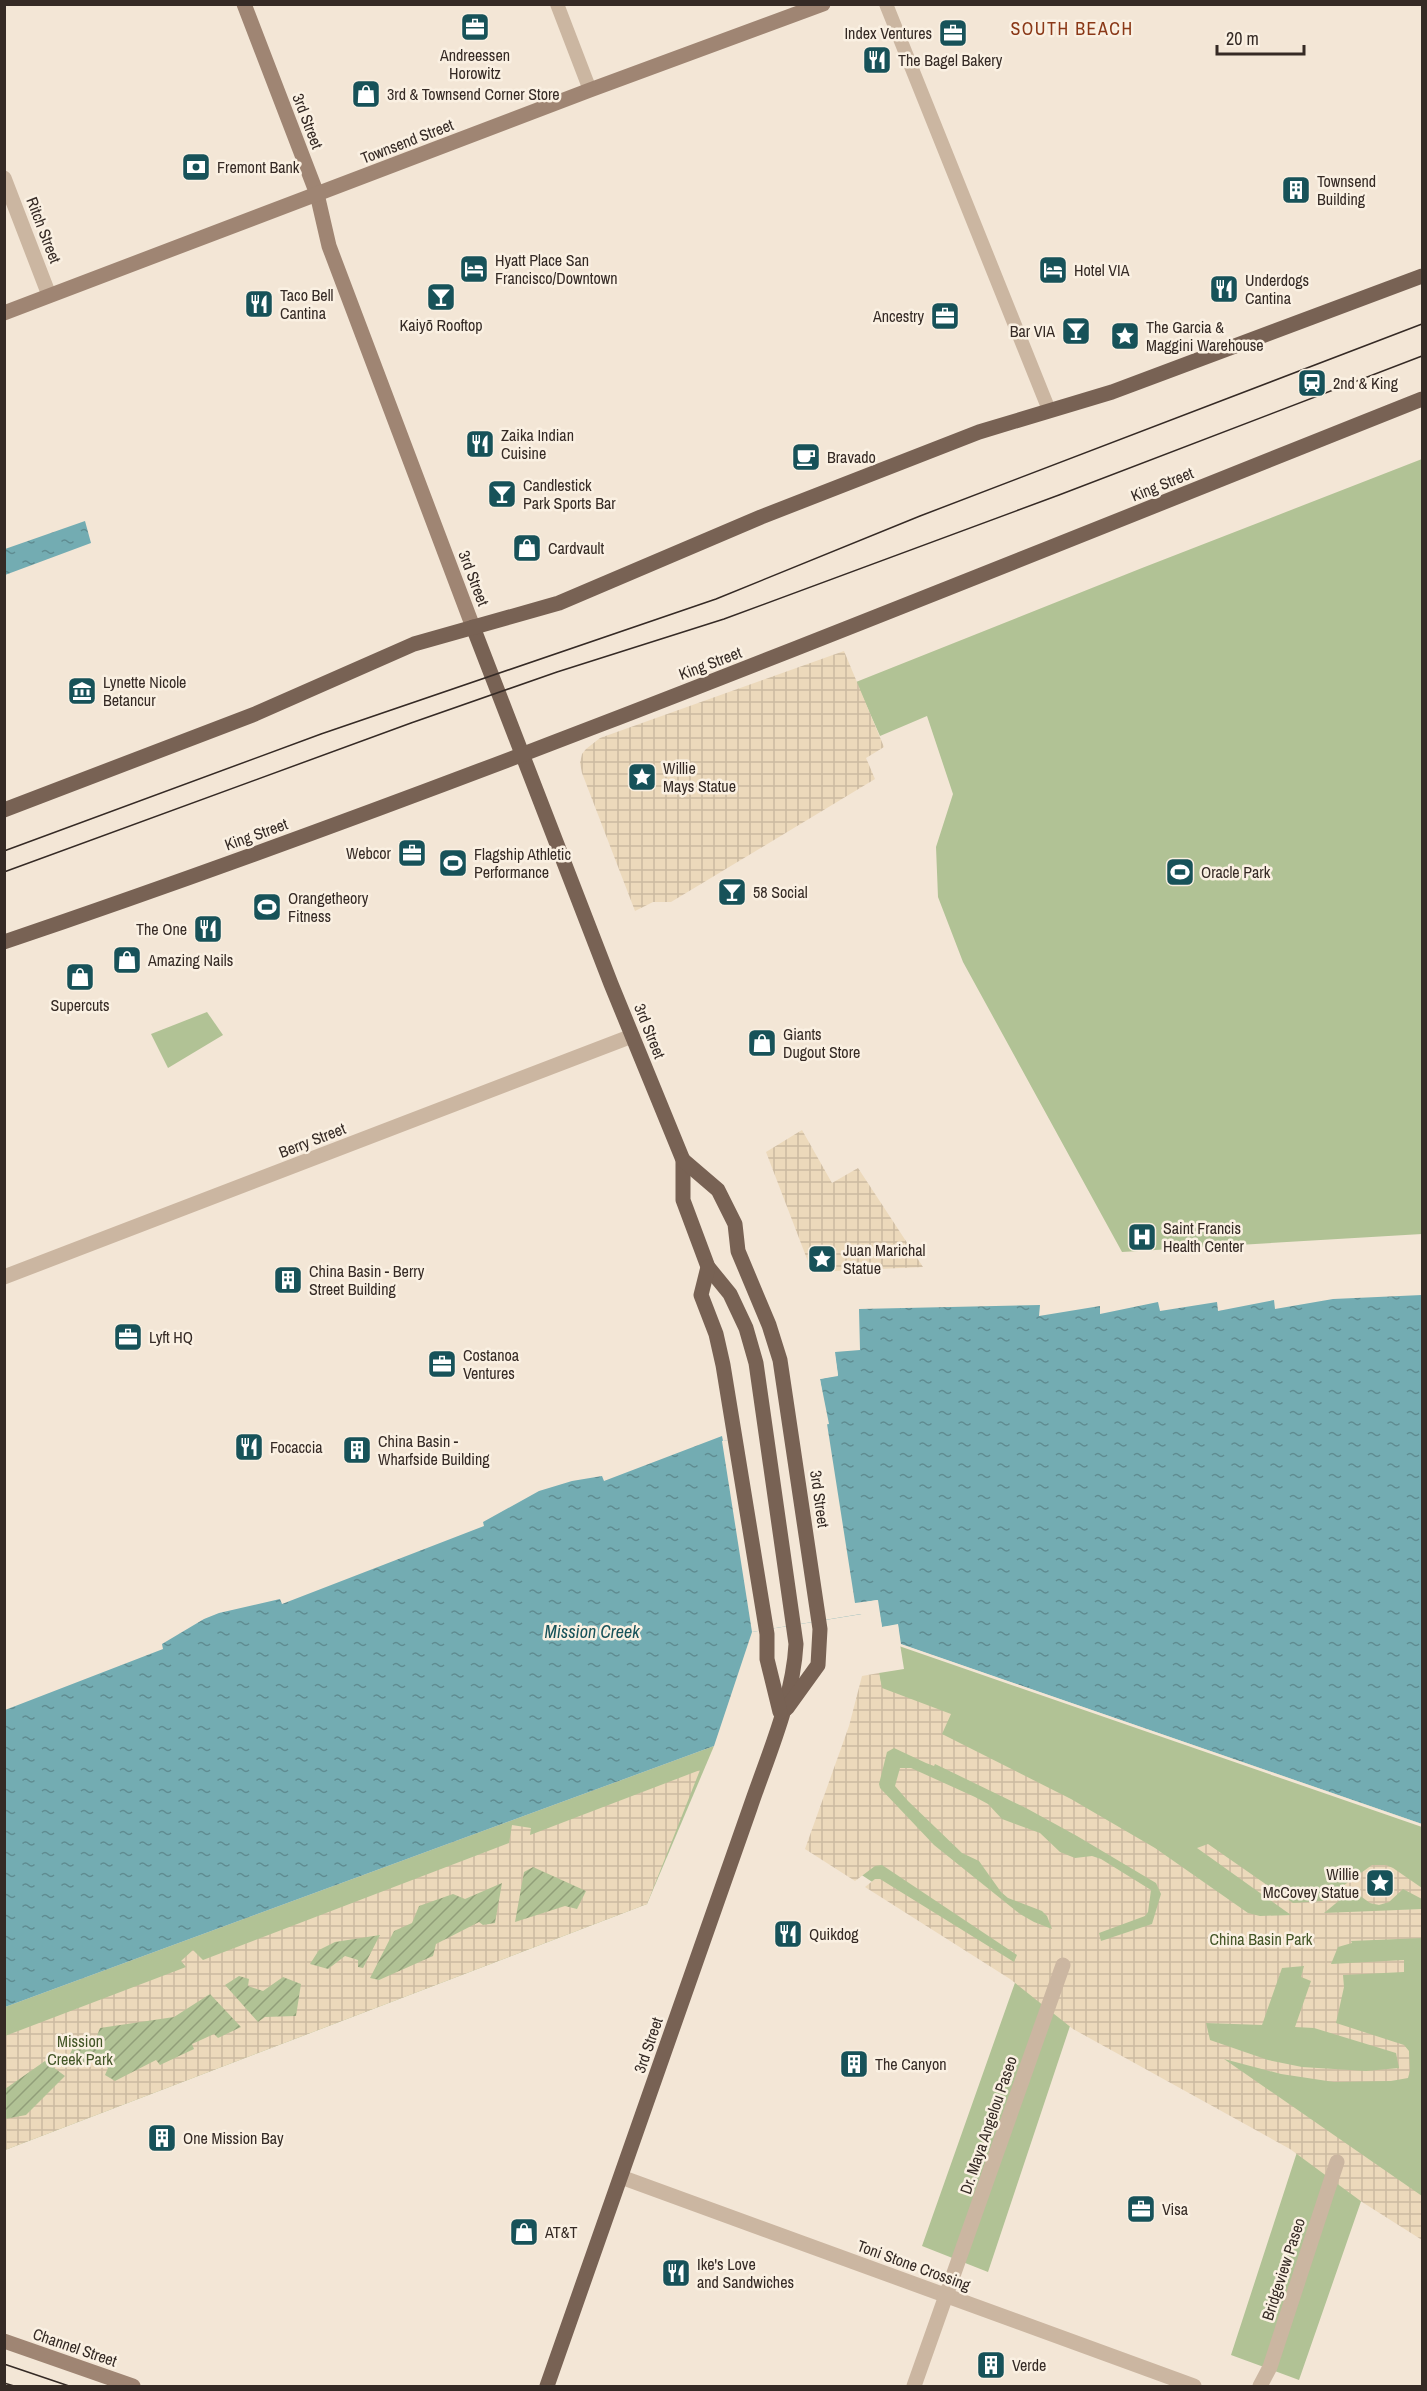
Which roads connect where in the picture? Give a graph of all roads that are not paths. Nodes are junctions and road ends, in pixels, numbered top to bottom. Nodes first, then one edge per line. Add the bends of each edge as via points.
1 (244, 4) edge
2 (557, 4) edge
3 (823, 4) edge
4 (886, 4) edge
5 (590, 90) junction
6 (4, 178) edge
7 (316, 194) junction
8 (1422, 276) edge
9 (49, 295) junction
10 (4, 313) edge
11 (1422, 399) edge
12 (1049, 410) junction
13 (473, 627) junction
14 (522, 755) junction
15 (4, 810) edge
16 (4, 942) edge
17 (632, 1036) junction
18 (683, 1160) junction
19 (708, 1267) junction
20 (4, 1277) edge
21 (781, 1715) junction
22 (1064, 1965) dead end
23 (1337, 2162) dead end
24 (621, 2177) junction
25 (946, 2296) junction
26 (4, 2341) edge
27 (133, 2386) edge
28 (547, 2386) edge
29 (914, 2386) edge
30 (1194, 2386) edge
31 (1260, 2386) edge

1 - 7 street, 3rd Street
2 - 5 lane
3 - 5 street, Townsend Street
4 - 12 lane
5 - 7 street, Townsend Street
6 - 9 street, Ritch Street
7 - 9 street, Townsend Street
7 - 13 street, 3rd Street via 329,246
8 - 12 main road via 1112,392
9 - 10 street, Townsend Street
11 - 14 main road, King Street
12 - 13 main road via 979,432 783,509 559,603
13 - 14 main road, 3rd Street
13 - 15 main road via 414,644 255,714
14 - 16 main road, King Street
14 - 17 main road, 3rd Street
17 - 18 main road, 3rd Street
17 - 20 street, Berry Street
18 - 19 main road, 3rd Street via 683,1200
18 - 21 main road, 3rd Street via 718,1190 735,1224 738,1251 780,1360 820,1629 818,1665
19 - 21 main road via 701,1295 721,1355 767,1634 767,1659
19 - 21 main road, 3rd Street via 730,1294 756,1363 795,1633 794,1666
21 - 24 main road, 3rd Street
22 - 25 street, Dr. Maya Angelou Paseo
23 - 31 street, Bridgeview Paseo via 1270,2367
24 - 25 street, Toni Stone Crossing
24 - 28 main road, 3rd Street
25 - 29 street, Dr. Maya Angelou Paseo
25 - 30 street, Toni Stone Crossing
26 - 27 street, Channel Street

